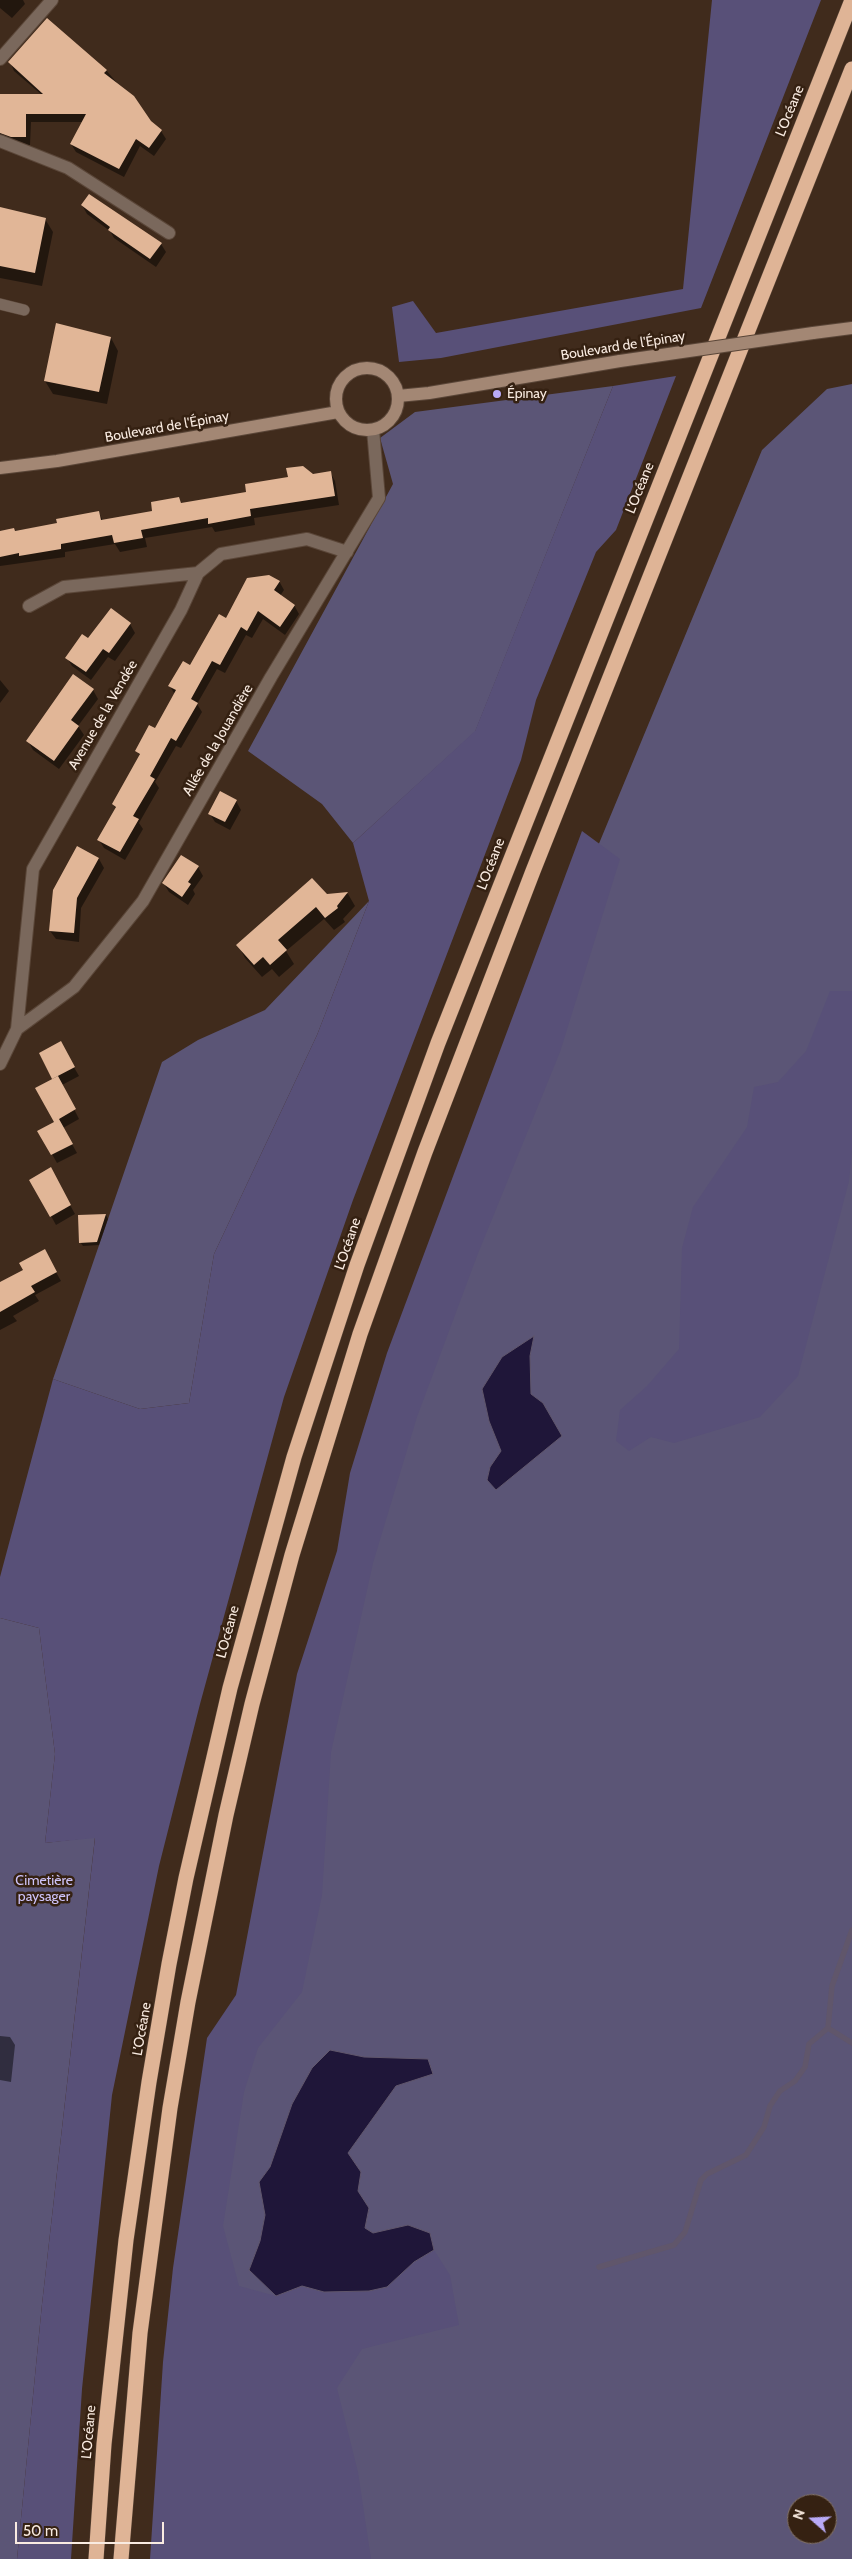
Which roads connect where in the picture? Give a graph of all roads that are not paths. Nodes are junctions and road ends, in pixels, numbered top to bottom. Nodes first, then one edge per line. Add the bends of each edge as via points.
1 (52, 0) edge
2 (852, 0) edge
3 (1, 53) edge
4 (852, 69) edge
5 (0, 141) edge
6 (168, 233) dead end
7 (0, 304) edge
8 (24, 310) dead end
9 (852, 328) edge
10 (398, 396) junction
11 (338, 412) junction
12 (373, 430) junction
13 (0, 468) edge
14 (347, 552) junction
15 (198, 573) junction
16 (29, 606) dead end
17 (17, 1029) junction
18 (0, 1064) edge
19 (96, 2559) edge
20 (122, 2559) edge

1 - 3 street
2 - 19 highway, L’Océane via 438,1043 357,1265 294,1457 230,1688 169,1964 126,2240 104,2444
4 - 20 highway via 424,1152 360,1334 292,1555 226,1815 174,2088 142,2324
5 - 6 street via 68,168
7 - 8 lane
9 - 10 street, Boulevard de l'Épinay, bridge via 620,360 429,394
10 - 11 street via 396,386 385,374 370,368 359,369 349,373 336,390
10 - 12 street via 398,406 389,422
11 - 12 street via 352,427
11 - 13 street, Boulevard de l'Épinay
12 - 14 street, Allée de la Jouandière via 378,498
14 - 15 street, Avenue de la Vendée via 307,539 221,554
14 - 17 street, Allée de la Jouandière via 271,677 143,901 74,987
15 - 16 street via 64,587
15 - 17 street, Avenue de la Vendée via 181,610 33,869
17 - 18 street

